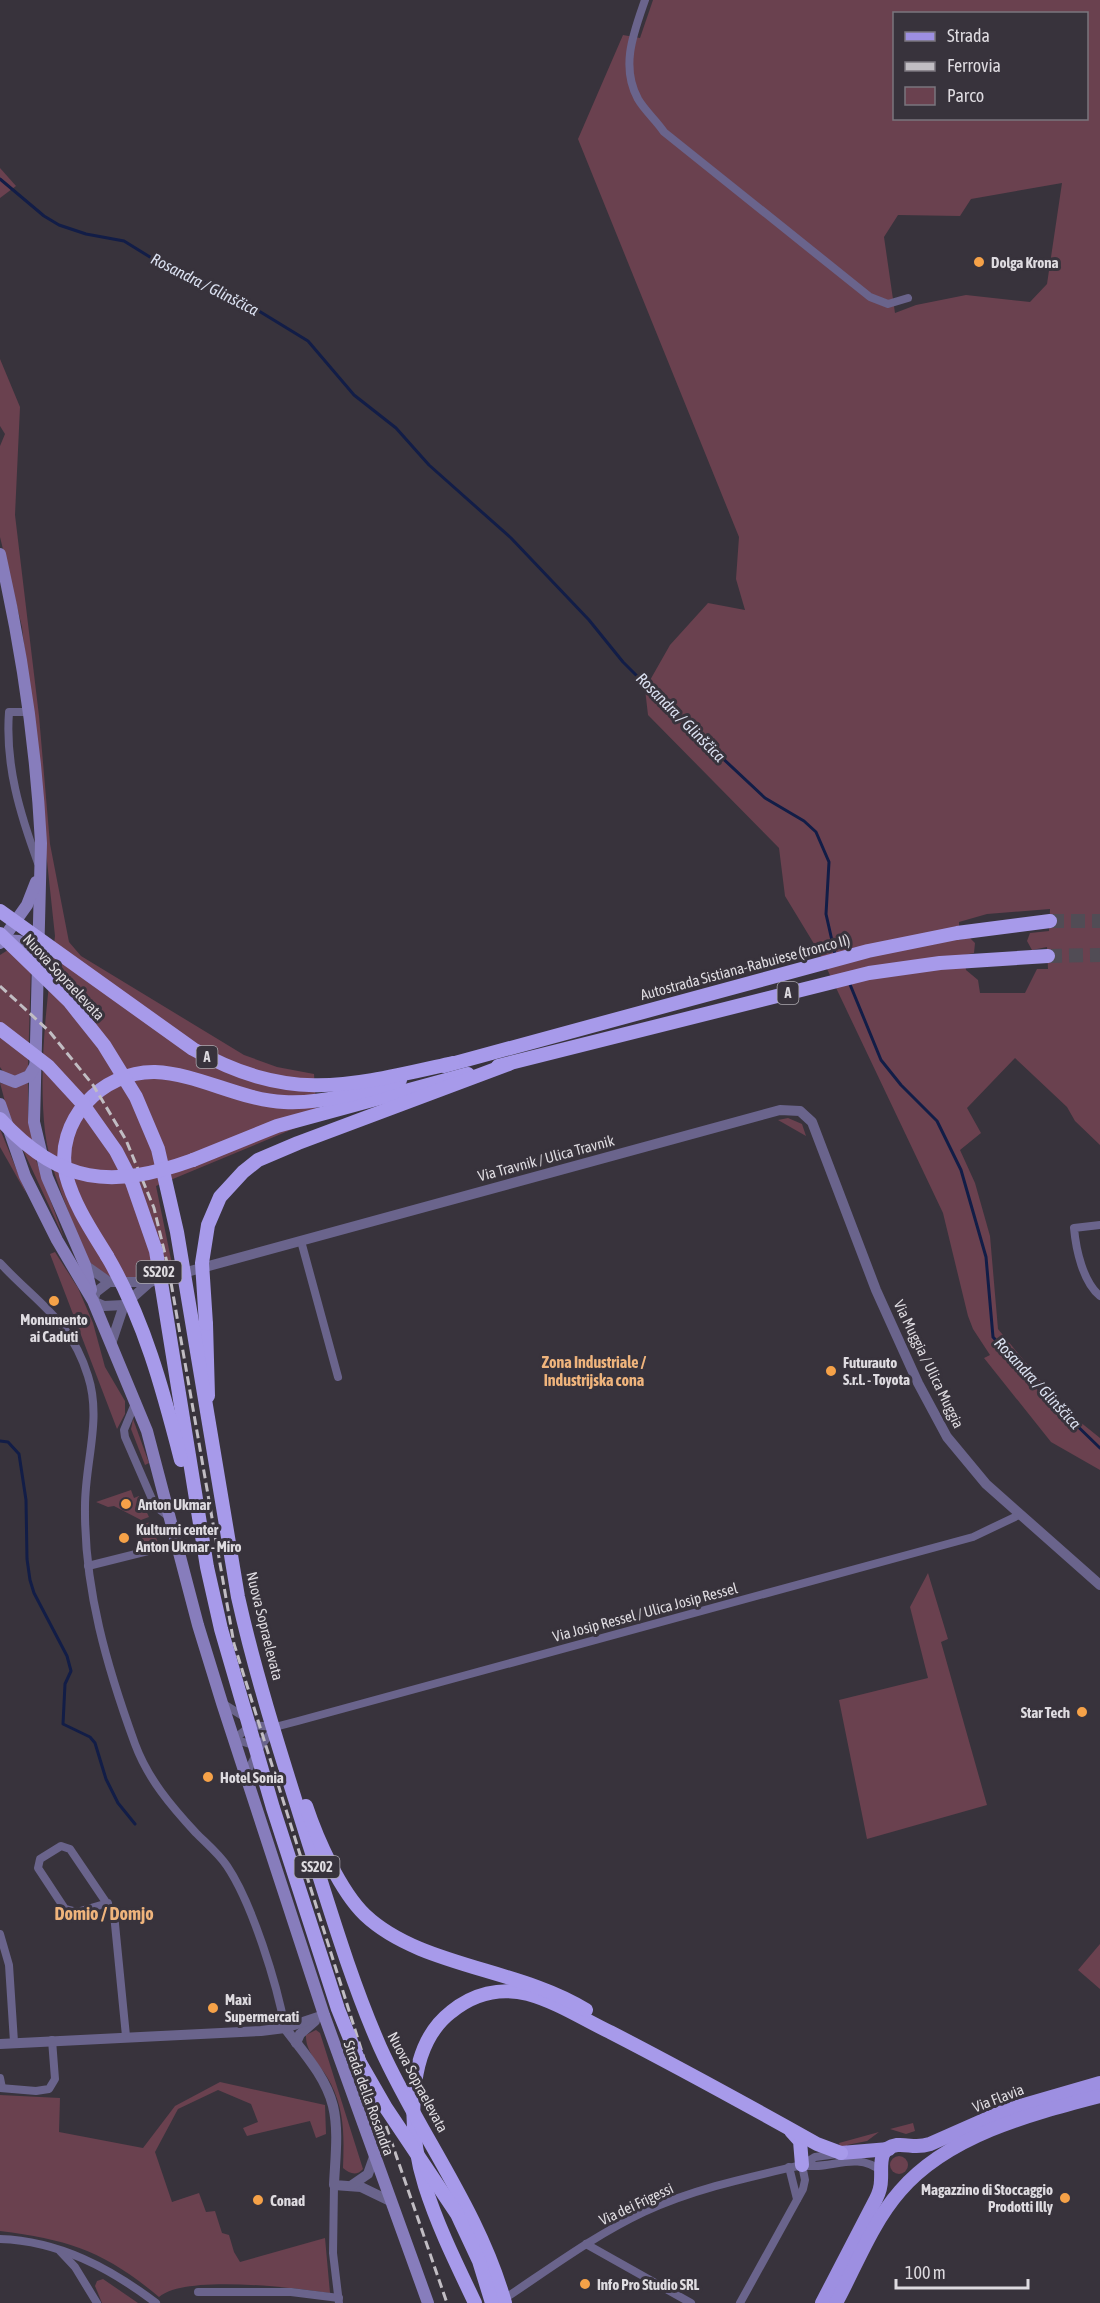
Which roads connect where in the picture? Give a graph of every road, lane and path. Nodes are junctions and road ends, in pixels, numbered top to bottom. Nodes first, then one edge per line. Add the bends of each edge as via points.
1 (645, 0) edge
2 (908, 298) dead end
3 (0, 554) edge
4 (29, 712) junction
5 (40, 869) junction
6 (0, 911) edge
7 (1050, 921) tunnel mouth
8 (1, 939) edge
9 (38, 956) junction
10 (1048, 956) tunnel mouth
11 (0, 1029) edge
12 (453, 1063) junction
13 (509, 1064) junction
14 (35, 1066) junction
15 (0, 1076) edge
16 (0, 1104) edge
17 (800, 1111) joint
18 (0, 1119) edge
19 (1100, 1225) edge
20 (301, 1241) junction
21 (0, 1263) edge
22 (85, 1265) junction
23 (109, 1282) junction
24 (150, 1282) junction
25 (1100, 1296) edge
26 (93, 1300) junction
27 (124, 1305) junction
28 (111, 1344) junction
29 (338, 1377) dead end
30 (136, 1401) junction
31 (207, 1404) junction
32 (1019, 1515) junction
33 (168, 1516) junction
34 (176, 1544) junction
35 (88, 1566) junction
36 (207, 1567) junction
37 (1100, 1585) edge
38 (246, 1633) junction
39 (222, 1703) junction
40 (260, 1725) junction
41 (275, 1727) junction
42 (234, 1739) junction
43 (264, 1741) junction
44 (246, 1774) junction
45 (108, 1903) junction
46 (0, 1934) edge
47 (584, 2014) junction
48 (324, 2015) junction
49 (285, 2028) junction
50 (126, 2036) junction
51 (52, 2040) junction
52 (14, 2042) junction
53 (296, 2043) junction
54 (0, 2044) edge
55 (0, 2078) edge
56 (1100, 2084) edge
57 (1, 2088) edge
58 (1100, 2096) edge
59 (789, 2129) junction
60 (889, 2148) junction
61 (910, 2148) junction
62 (841, 2153) junction
63 (374, 2157) junction
64 (796, 2166) junction
65 (881, 2171) junction
66 (913, 2179) junction
67 (334, 2185) junction
68 (352, 2185) junction
69 (797, 2199) junction
70 (390, 2202) junction
71 (0, 2239) edge
72 (586, 2244) junction
73 (58, 2249) junction
74 (198, 2292) dead end
75 (339, 2301) edge
76 (97, 2303) edge
77 (156, 2303) edge
78 (428, 2303) edge
79 (475, 2303) edge
80 (492, 2303) edge
81 (498, 2303) edge
82 (505, 2303) edge
83 (691, 2303) edge
84 (740, 2303) edge
85 (822, 2303) edge
86 (836, 2303) edge

1 - 2 street via 630,48 629,75 638,99 664,132 870,297 888,304
3 - 4 main road via 17,628
4 - 5 main road via 39,798
4 - 5 street via 9,712 7,753 25,829
5 - 8 main road via 27,905
5 - 9 main road
6 - 12 highway, A, bridge via 194,1049 223,1066 257,1078 290,1085 330,1086
7 - 12 highway, Autostrada Sistiana-Rabuiese (tronco II) / A via 957,933 868,951
8 - 9 main road via 19,941
8 - 31 highway, Nuova Sopraelevata / SS202, bridge via 43,974 87,1023 147,1120 169,1189
9 - 14 main road
10 - 13 highway, A via 966,960 869,974
11 - 36 highway, SS202, bridge via 48,1066 75,1095 116,1151 132,1182 156,1251
12 - 36 highway, A, bridge via 369,1090 319,1101 282,1102 180,1075 132,1074 93,1094 78,1112 65,1149 70,1188 132,1303 147,1344
13 - 18 highway, A, bridge via 277,1126 184,1164 136,1177 113,1179 69,1170 29,1148
13 - 31 highway, A, bridge via 277,1151 258,1160 231,1183 213,1211 202,1263 209,1360
14 - 15 main road via 29,1076 15,1082
14 - 22 main road via 37,1143 47,1178
16 - 26 main road via 14,1149 41,1211
17 - 20 street, Via Travnik / Ulica Travnik via 780,1110
17 - 32 street, Via Muggia / Ulica Muggia via 812,1122 876,1290 942,1428 986,1484
19 - 25 street via 1074,1228 1086,1274
20 - 24 street, Via Travnik / Ulica Travnik
20 - 29 street
21 - 35 street via 59,1320 88,1376 95,1407 85,1504
22 - 23 street
22 - 26 main road
23 - 24 street, Via Travnik / Ulica Travnik
23 - 26 street via 96,1292
24 - 27 street, Via Travnik / Ulica Travnik
26 - 27 street via 104,1306
26 - 28 main road, Strada della Rosandra
27 - 28 street
28 - 30 main road, Strada della Rosandra
30 - 33 main road, Strada della Rosandra
30 - 33 street via 124,1430 125,1437 155,1506
31 - 38 highway, Nuova Sopraelevata / SS202, bridge
32 - 37 street, Via Muggia / Ulica Muggia
32 - 41 street, Via Josip Ressel / Ulica Josip Ressel via 973,1537
33 - 34 main road, Strada della Rosandra
34 - 35 street
34 - 39 main road, Strada della Rosandra
35 - 49 street via 100,1634 144,1766 157,1787 227,1866 265,1959
36 - 80 highway, SS202, bridge via 273,1808 350,2040 376,2092 457,2214 479,2261
38 - 47 highway, bridge via 308,1813 340,1879 363,1914 380,1928 415,1946 550,1991
38 - 82 highway, Nuova Sopraelevata / SS202, bridge via 361,2001 395,2077 480,2233
39 - 40 street, Via Josip Ressel / Ulica Josip Ressel
39 - 42 main road, Strada della Rosandra
40 - 41 street, Via Josip Ressel / Ulica Josip Ressel
40 - 42 street via 246,1728
41 - 43 street
42 - 43 street via 253,1745
42 - 44 main road, Strada della Rosandra
43 - 44 street
44 - 48 main road, Strada della Rosandra
45 - 45 street via 68,1848 61,1846 40,1859 38,1868 65,1909 76,1912
45 - 50 street via 116,1922
46 - 52 street via 9,1965
47 - 59 highway
47 - 79 highway, bridge via 527,1994 488,1994 466,2001 448,2014 432,2033 423,2054 415,2097 420,2165 440,2228
48 - 49 street
48 - 53 street via 308,2025
48 - 63 main road, Strada della Rosandra
49 - 50 street
49 - 53 street
50 - 51 street
51 - 52 street
51 - 57 street via 55,2079 49,2089
52 - 54 street
53 - 67 street via 323,2080 334,2108
55 - 57 street
56 - 61 main road, Via Flavia via 1007,2110 930,2144
58 - 66 main road, Via Flavia via 992,2130 948,2151
59 - 62 highway
59 - 64 highway via 800,2141
60 - 61 main road, Via Flavia
60 - 62 main road, Via Flavia
60 - 65 main road via 881,2158
61 - 66 main road via 919,2158
62 - 64 street, Via dei Frigessi via 815,2157
63 - 68 street via 368,2174
63 - 70 main road, Strada della Rosandra
64 - 65 street, Via dei Frigessi via 858,2160
64 - 69 street
64 - 69 street via 805,2180
64 - 72 street, Via dei Frigessi via 676,2199
65 - 66 main road via 890,2182
65 - 85 main road via 876,2199
66 - 86 main road, Via Flavia via 886,2211
67 - 68 street
67 - 75 street via 333,2253
68 - 70 street via 376,2192
69 - 84 street
70 - 78 main road, Strada della Rosandra
71 - 73 street
72 - 81 street, Via dei Frigessi
72 - 83 street
73 - 76 street via 75,2267
73 - 77 street via 110,2271
74 - 75 street via 282,2292

